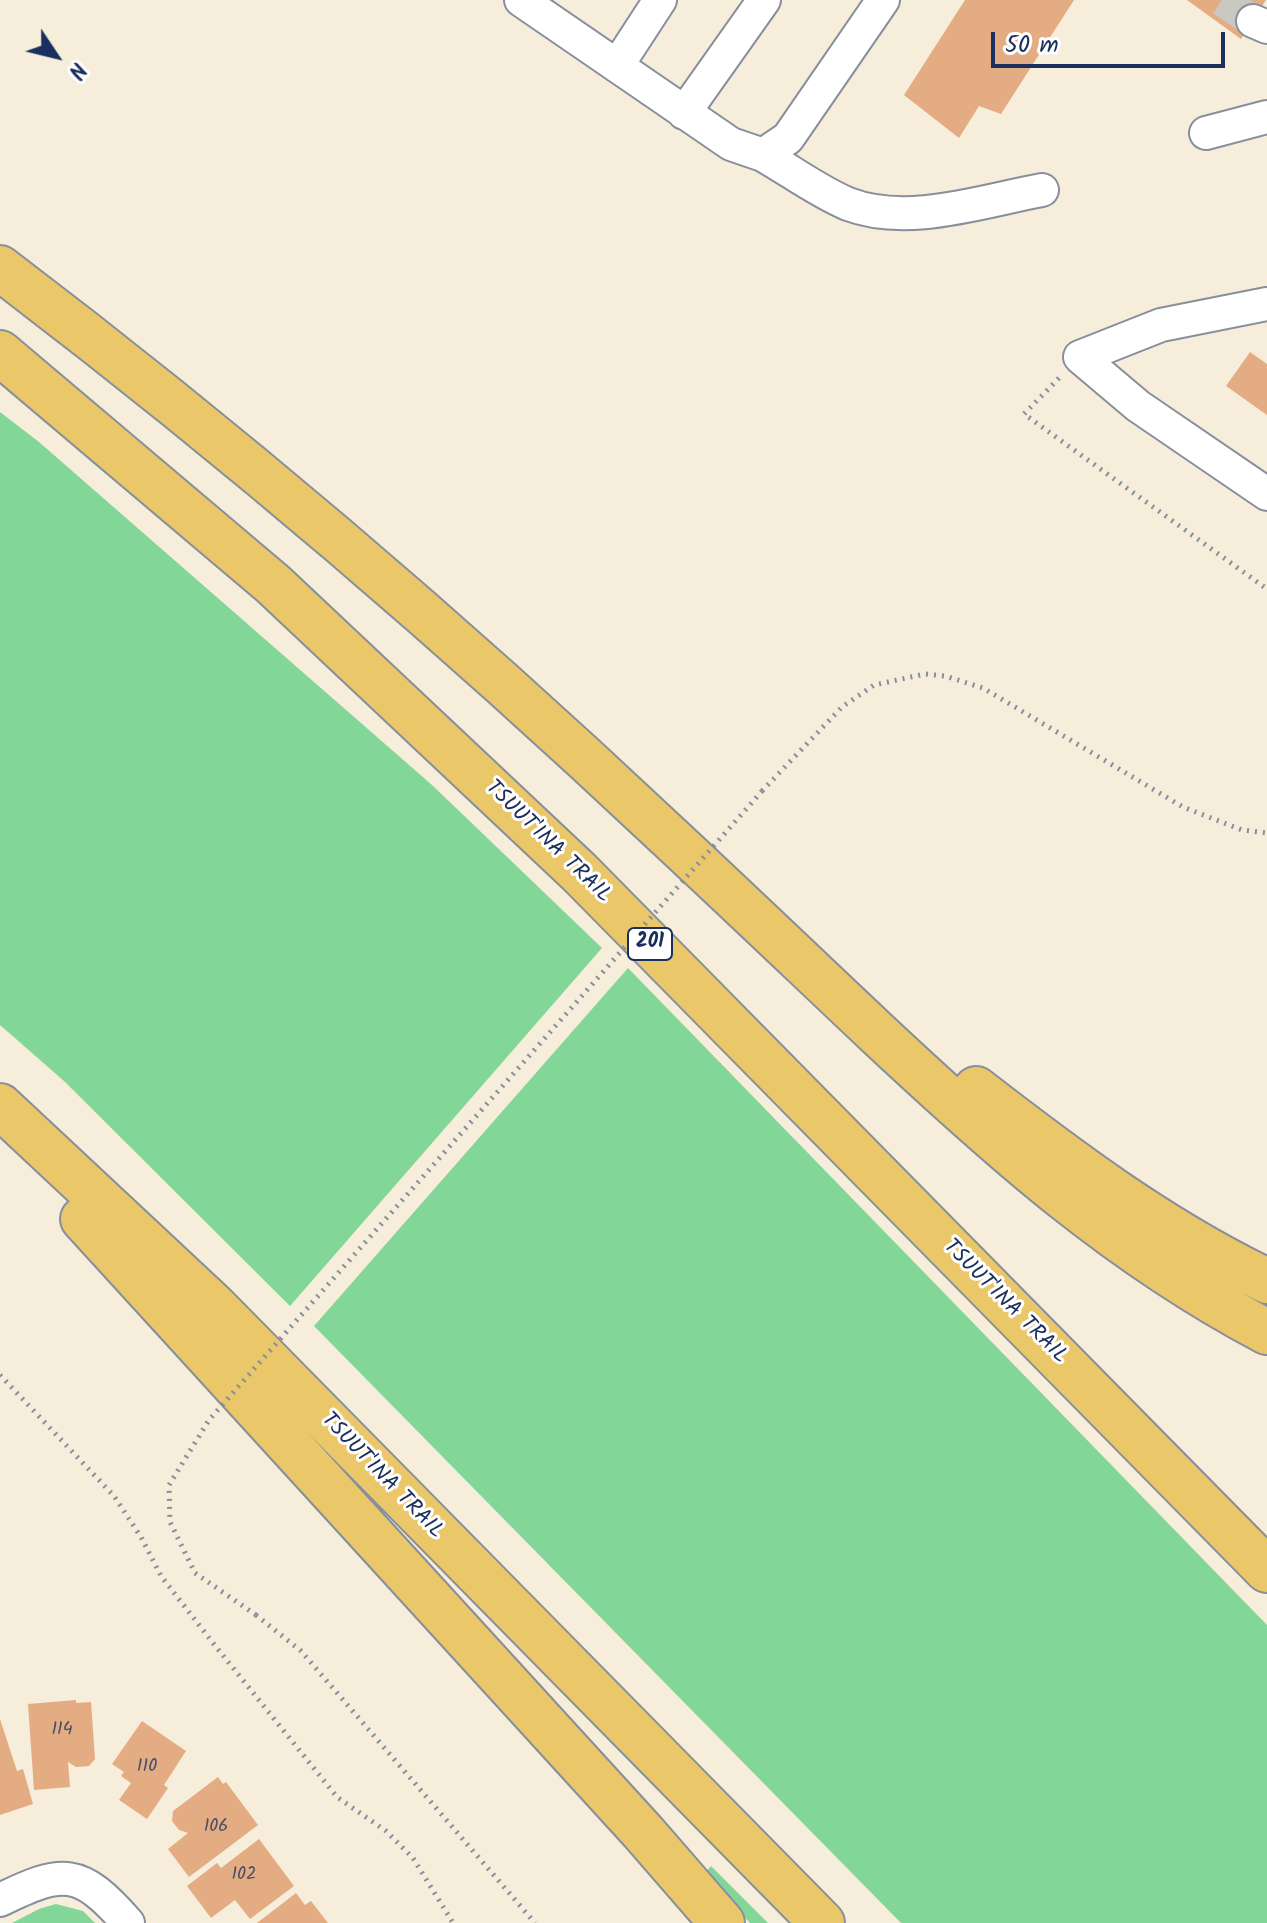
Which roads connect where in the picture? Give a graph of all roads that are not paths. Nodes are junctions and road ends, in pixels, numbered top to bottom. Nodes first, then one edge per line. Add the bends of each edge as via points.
1 (521, 0) edge
2 (660, 0) edge
3 (764, 0) edge
4 (883, 0) edge
5 (617, 66) junction
6 (684, 113) junction
7 (1267, 117) edge
8 (1206, 133) dead end
9 (763, 155) junction
10 (1042, 190) dead end
11 (0, 268) edge
12 (1267, 304) edge
13 (0, 353) edge
14 (1267, 494) edge
15 (758, 921) junction
16 (0, 1106) edge
17 (0, 1128) edge
18 (1267, 1281) edge
19 (1267, 1332) edge
20 (1267, 1570) edge
21 (0, 1900) edge
22 (128, 1923) edge
23 (722, 1923) edge
24 (822, 1923) edge

1 - 5 street
2 - 5 street
3 - 6 street
4 - 9 street via 788,138
5 - 6 street
6 - 9 street via 731,144
7 - 8 street
9 - 10 street via 849,204 885,212 935,211
11 - 15 highway via 113,354 394,587
12 - 14 street via 1161,325 1080,357 1138,406
13 - 20 highway, TSUUT'INA TRAIL / 201 via 273,584 580,873
15 - 18 highway via 1107,1188
15 - 19 highway via 1064,1200 1158,1269
16 - 24 highway, TSUUT'INA TRAIL via 214,1306
17 - 23 highway
21 - 22 street via 36,1882 65,1878 102,1894

